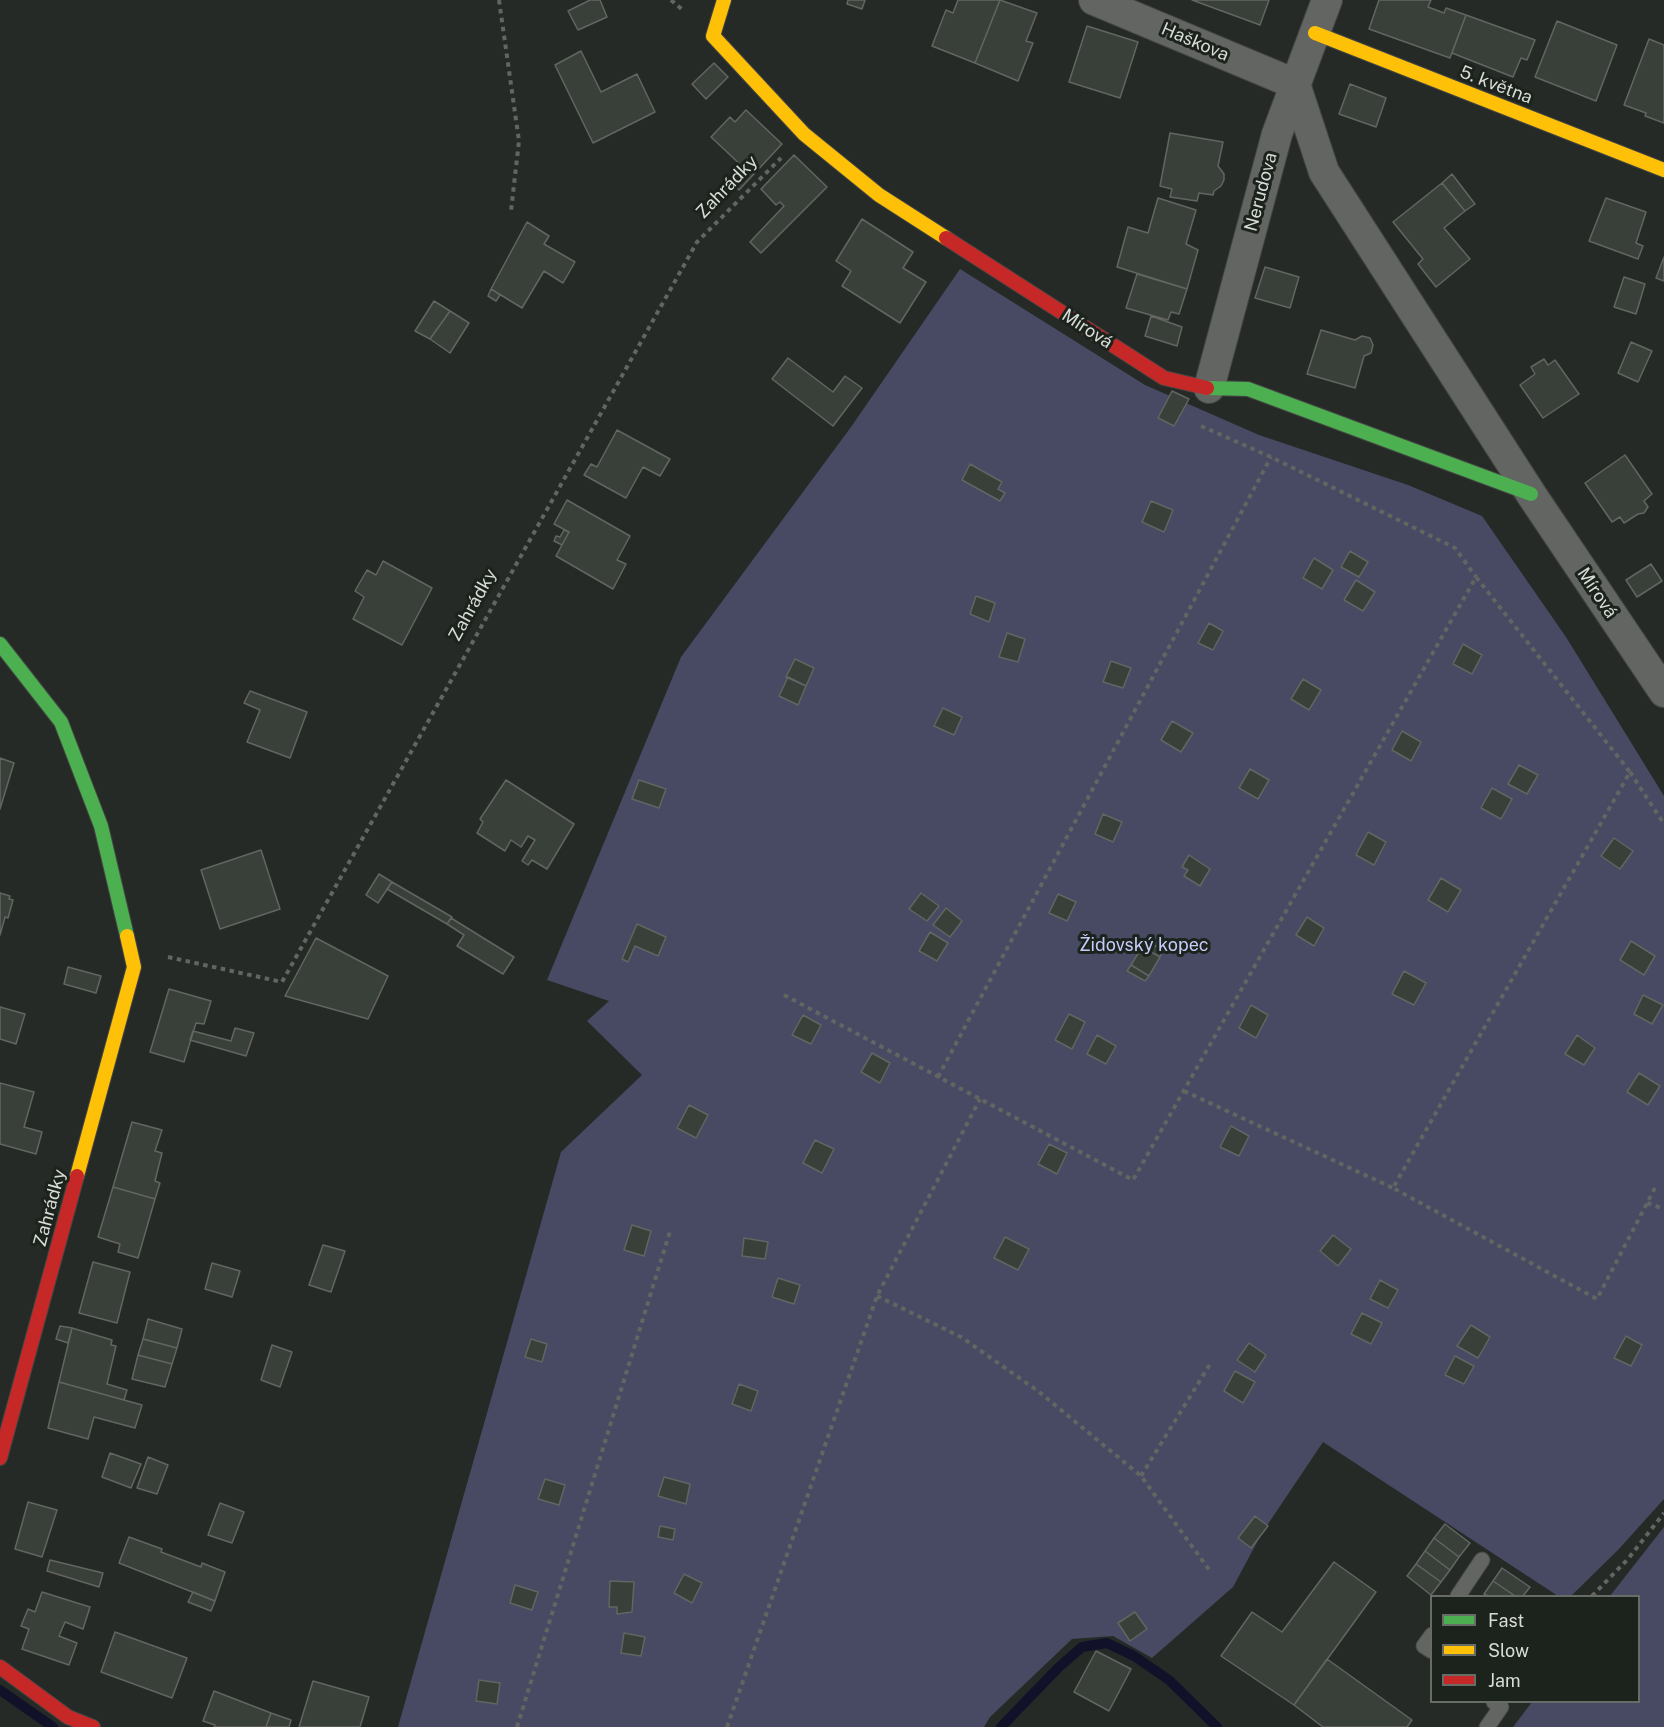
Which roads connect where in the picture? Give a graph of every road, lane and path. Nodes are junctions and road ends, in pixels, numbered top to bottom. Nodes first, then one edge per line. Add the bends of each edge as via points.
1 (499, 0) edge
2 (724, 0) edge
3 (1094, 0) edge
4 (1327, 0) edge
5 (1315, 33) junction
6 (1295, 84) junction
7 (804, 134) junction
8 (1664, 170) edge
9 (511, 211) dead end
10 (1209, 388) junction
11 (1201, 426) dead end
12 (1271, 457) junction
13 (1531, 494) junction
14 (1476, 577) junction
15 (0, 644) edge
16 (1664, 692) edge
17 (1630, 772) junction
18 (1664, 824) edge
19 (134, 967) junction
20 (783, 995) dead end
21 (938, 1077) junction
22 (1184, 1091) junction
23 (980, 1099) junction
24 (1657, 1184) dead end
25 (1393, 1188) junction
26 (1647, 1203) junction
27 (1664, 1209) edge
28 (671, 1228) dead end
29 (877, 1296) junction
30 (1212, 1361) dead end
31 (0, 1458) edge
32 (1141, 1476) junction
33 (1664, 1513) edge
34 (1482, 1560) dead end
35 (1210, 1571) dead end
36 (1459, 1595) edge
37 (1593, 1595) edge
38 (1430, 1637) edge
39 (1430, 1650) edge
40 (0, 1667) edge
41 (1496, 1703) edge
42 (93, 1727) edge
43 (517, 1727) edge
44 (727, 1727) edge
45 (1487, 1727) edge

1 - 9 path via 519,141
2 - 7 street, Mírová via 713,36
3 - 6 street, Haškova
4 - 5 street, Nerudova
5 - 6 street, Nerudova
5 - 8 street, 5. května
6 - 10 street, Nerudova via 1277,134
6 - 13 street, Mírová via 1324,172
7 - 10 street, Mírová via 879,195 1164,378
7 - 19 path, Zahrádky via 698,242 282,982 153,953
10 - 13 street, Mírová via 1248,389
11 - 12 path
12 - 14 path via 1455,548
12 - 21 path
13 - 16 street, Mírová
14 - 17 path
14 - 22 path
15 - 19 street, Zahrádky via 61,722 100,826
17 - 18 path
17 - 25 path
19 - 31 street, Zahrádky
20 - 21 path
21 - 23 path
22 - 23 path via 1133,1180
22 - 25 path
23 - 29 path
24 - 26 path
25 - 26 path via 1598,1299
26 - 27 path
28 - 43 path
29 - 32 path via 961,1337 1038,1391
29 - 44 path
30 - 32 path
32 - 35 path
33 - 37 path
34 - 36 lane
38 - 39 lane via 1424,1646
40 - 42 street via 68,1717
41 - 45 lane via 1501,1707

